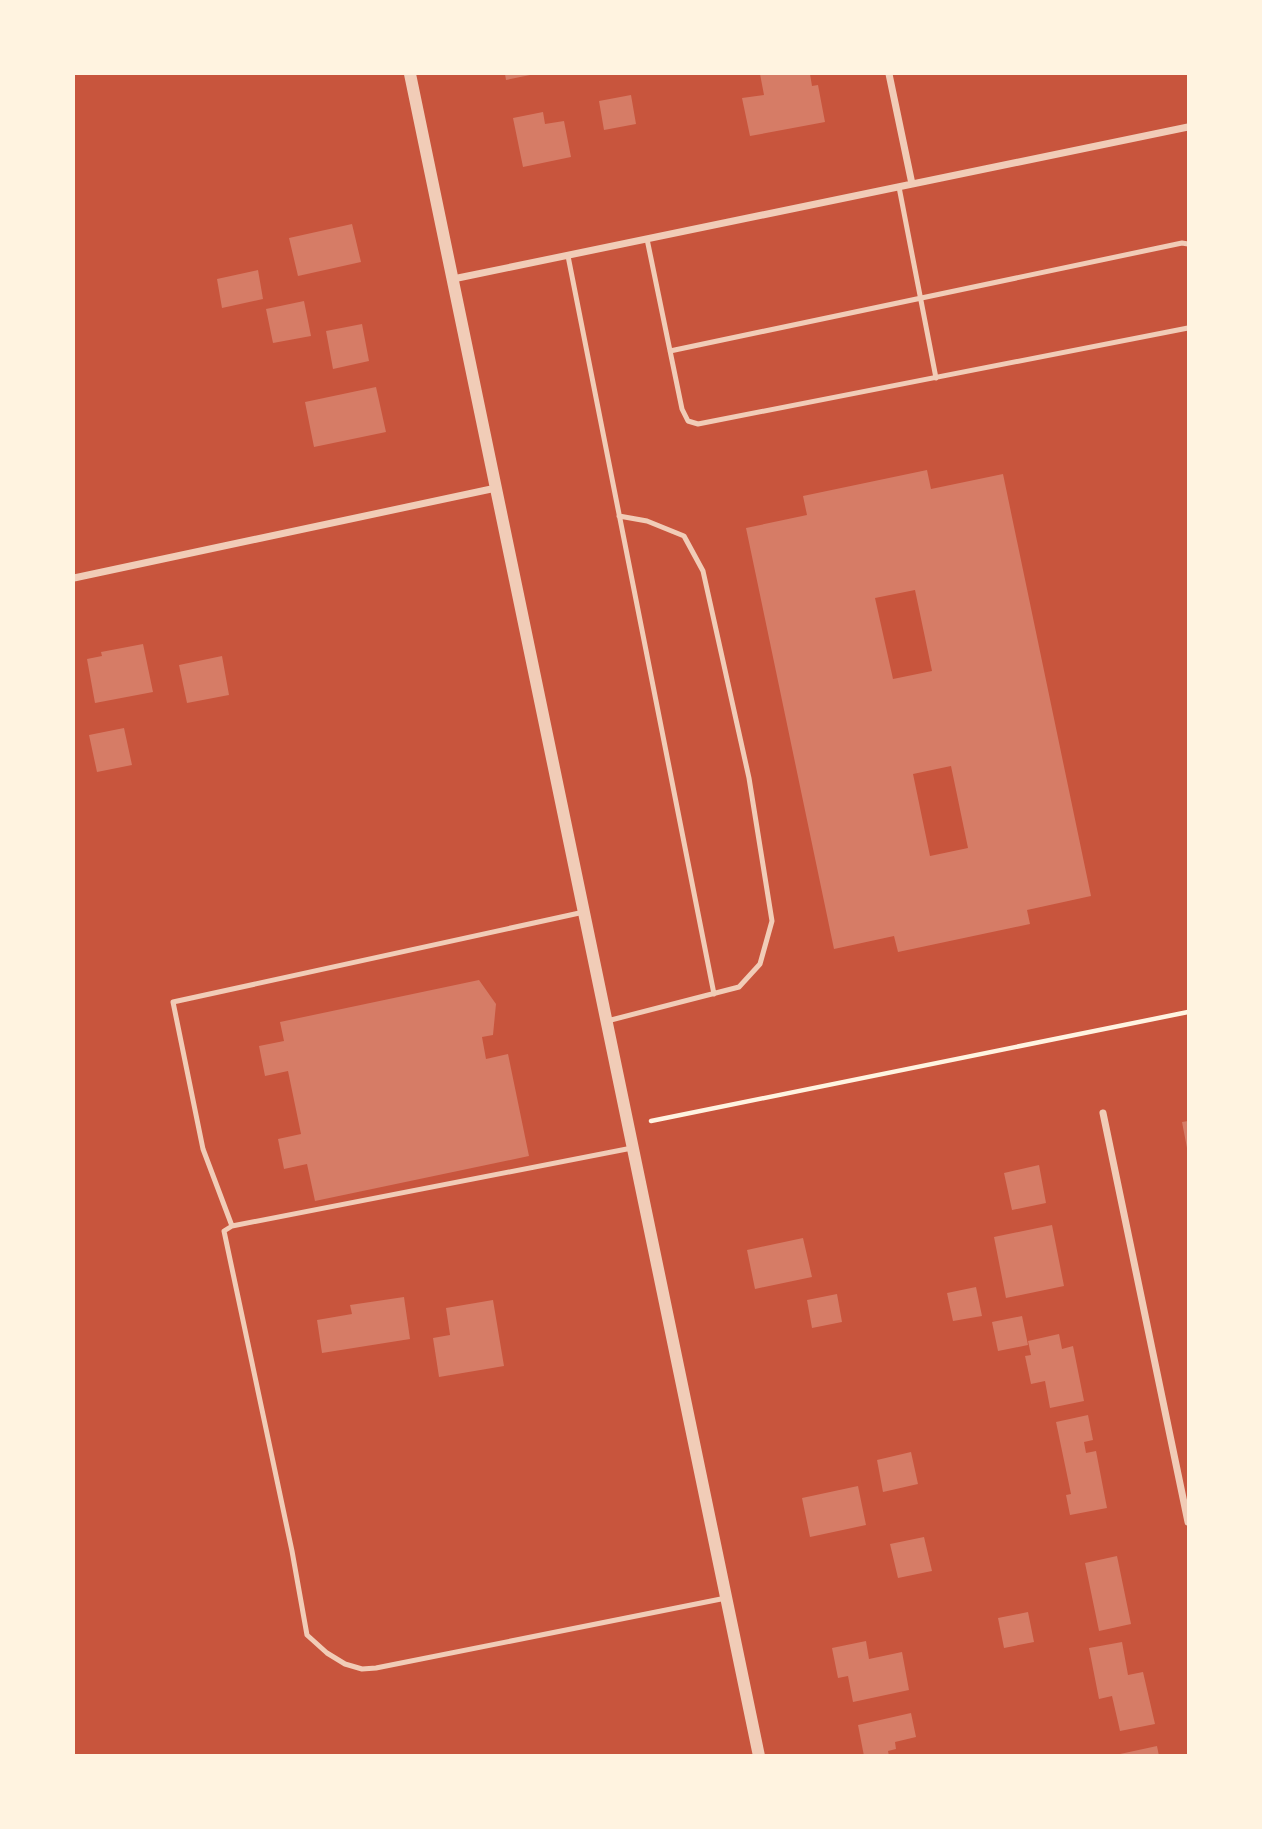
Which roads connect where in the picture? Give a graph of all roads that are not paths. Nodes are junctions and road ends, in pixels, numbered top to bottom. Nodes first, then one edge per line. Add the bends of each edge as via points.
1 (410, 74) edge
2 (888, 74) edge
3 (1188, 127) edge
4 (912, 184) junction
5 (899, 187) junction
6 (647, 239) junction
7 (1188, 244) edge
8 (568, 256) junction
9 (453, 279) junction
10 (921, 298) junction
11 (1188, 328) edge
12 (670, 351) junction
13 (936, 377) junction
14 (496, 488) junction
15 (619, 516) junction
16 (74, 578) edge
17 (584, 912) junction
18 (715, 994) junction
19 (607, 1021) junction
20 (1103, 1113) dead end
21 (633, 1147) junction
22 (232, 1226) junction
23 (1188, 1522) edge
24 (726, 1598) junction
25 (759, 1755) edge

1 - 9 street
2 - 4 street
3 - 4 street
4 - 5 street
5 - 6 street
5 - 10 lane
6 - 8 street
6 - 12 lane
7 - 10 lane
8 - 9 street
8 - 15 lane
9 - 14 street
10 - 12 lane
10 - 13 lane
11 - 13 lane
12 - 13 lane via 682,409 688,421 698,425
14 - 16 street
14 - 17 street
15 - 18 lane
15 - 18 lane via 684,536 703,571 749,778 772,921 760,964 739,987
17 - 19 street
17 - 22 lane via 173,1002 203,1149
18 - 19 lane
19 - 21 street
20 - 23 street
21 - 22 lane
21 - 24 street
22 - 24 lane via 224,1231 307,1635 327,1653 345,1664 376,1668
24 - 25 street

